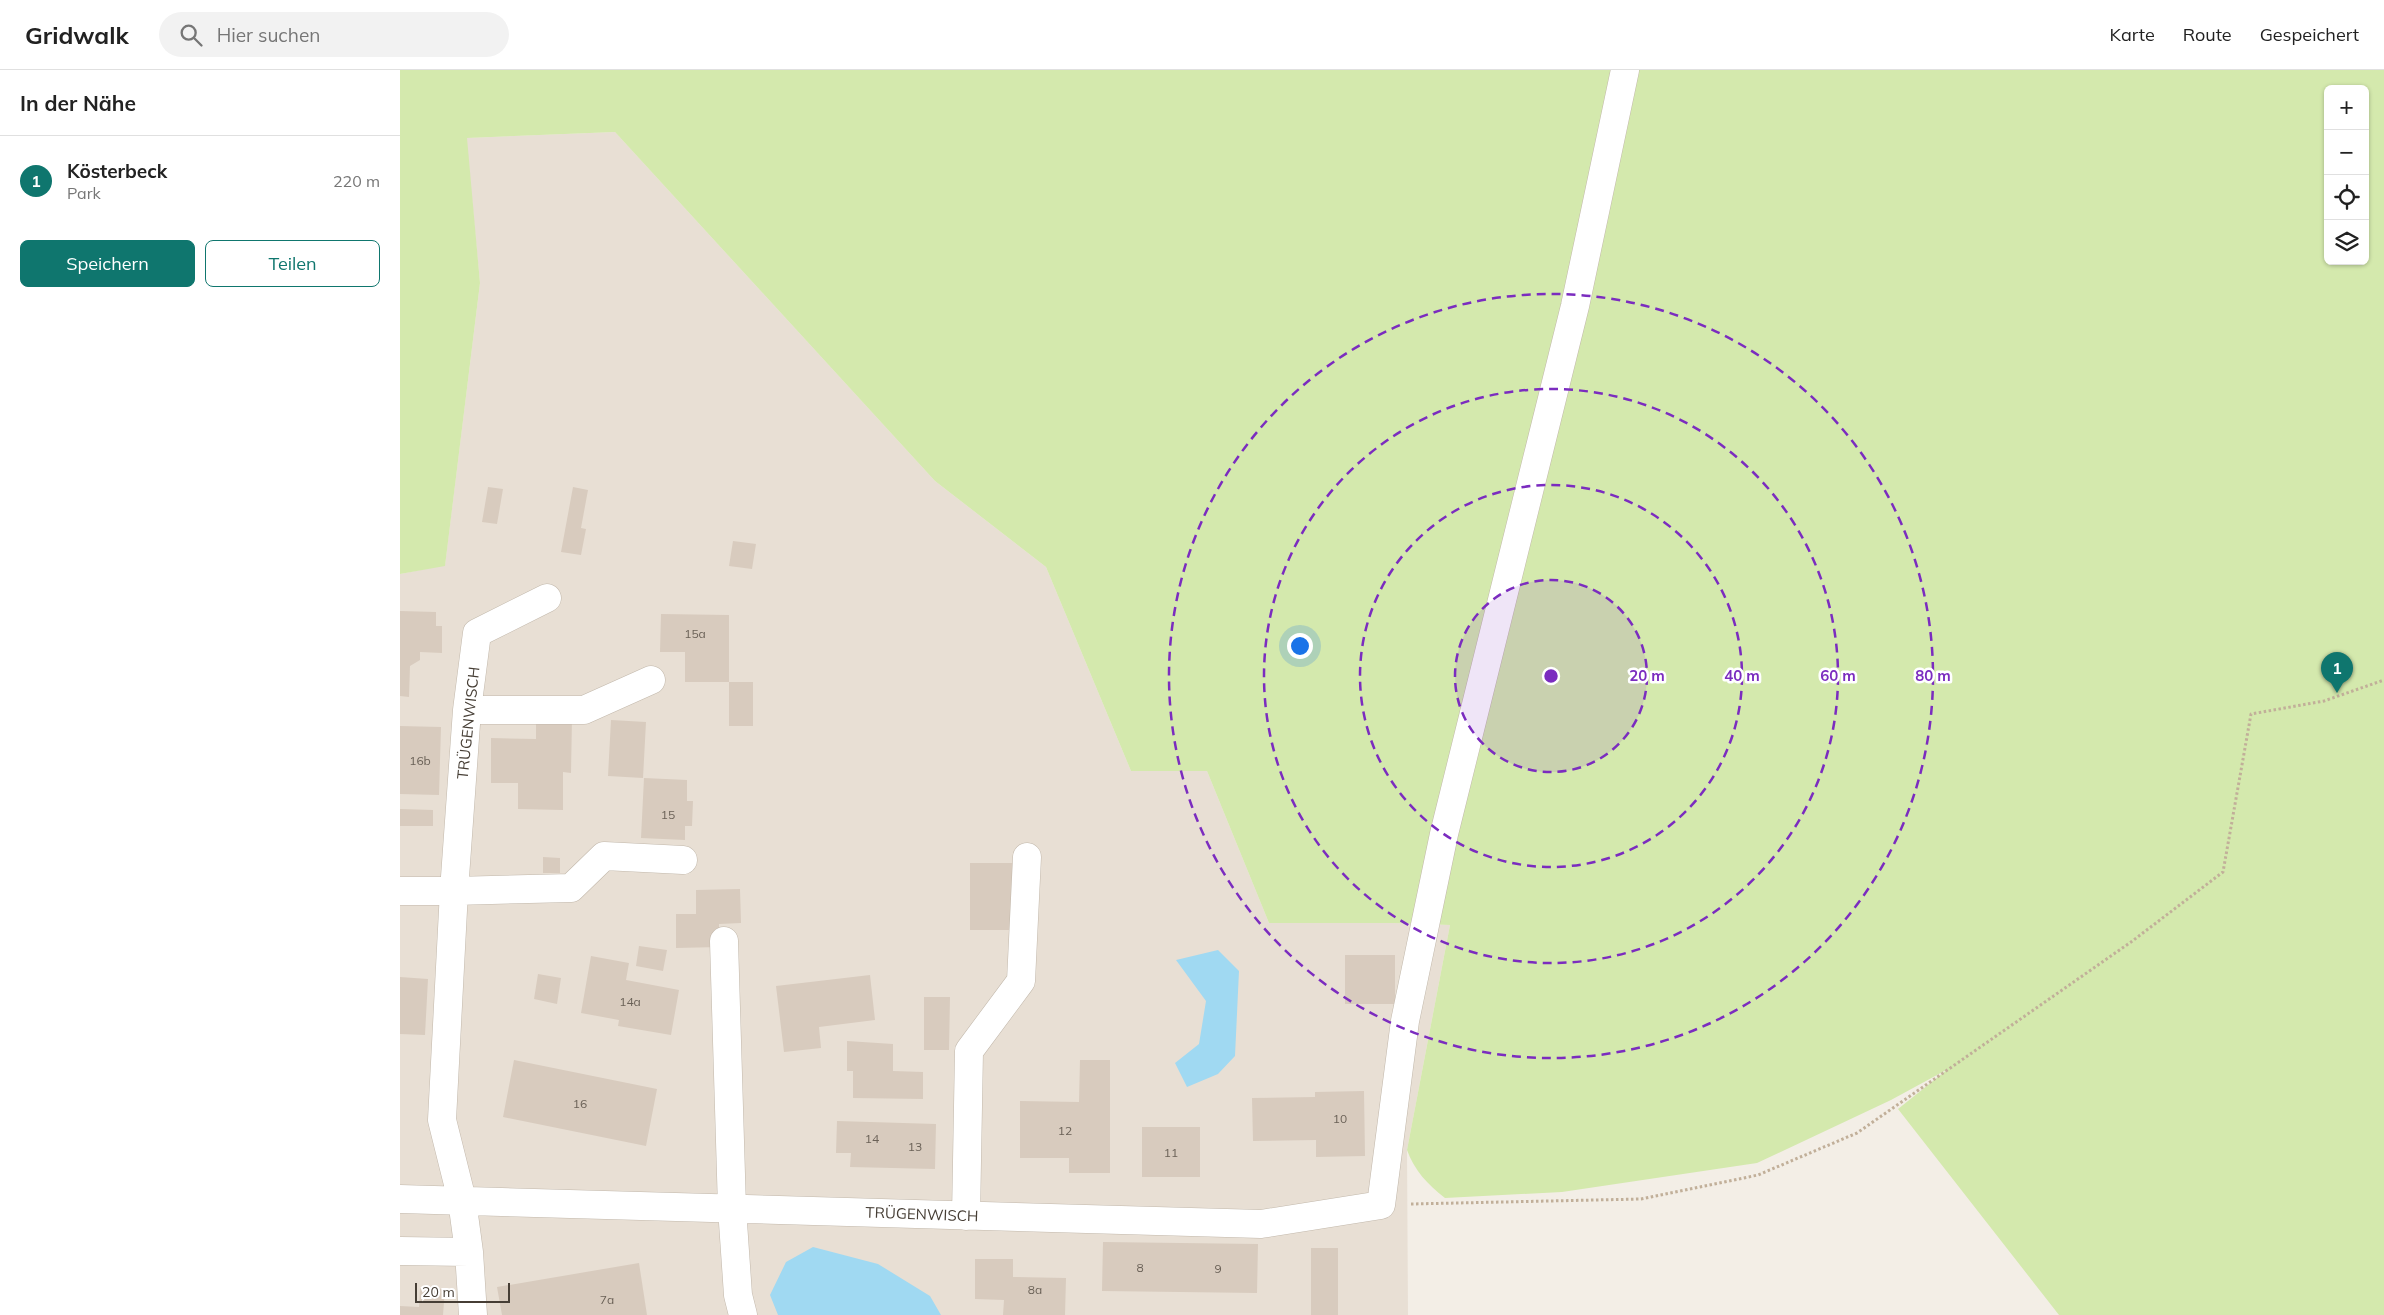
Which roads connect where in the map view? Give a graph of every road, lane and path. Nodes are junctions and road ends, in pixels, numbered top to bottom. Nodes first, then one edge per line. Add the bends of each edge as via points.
1 (1625, 70) edge
2 (547, 598) dead end
3 (652, 680) dead end
4 (2384, 680) edge
5 (467, 710) junction
6 (1027, 857) dead end
7 (683, 860) dead end
8 (400, 891) edge
9 (454, 891) junction
10 (724, 941) dead end
11 (400, 1199) edge
12 (462, 1200) junction
13 (1381, 1205) junction
14 (732, 1208) junction
15 (966, 1216) junction
16 (400, 1251) edge
17 (469, 1252) junction
18 (473, 1315) edge
19 (743, 1315) edge

1 - 13 street via 1575,306 1442,844 1405,1021
2 - 5 street, TRÜGENWISCH via 477,633
3 - 5 street via 584,710
4 - 13 path via 2324,701 2251,714 2223,872 2130,942 1857,1133 1758,1175 1641,1199
5 - 9 street, TRÜGENWISCH
6 - 15 street via 1021,981 969,1051
7 - 9 street via 604,856 571,888
8 - 9 street
9 - 12 street, TRÜGENWISCH via 442,1120
10 - 14 street
11 - 12 street, TRÜGENWISCH
12 - 14 street, TRÜGENWISCH
12 - 17 street, TRÜGENWISCH
13 - 15 street, TRÜGENWISCH via 1261,1224
14 - 15 street, TRÜGENWISCH
14 - 19 street via 738,1295
16 - 17 street
17 - 18 street, TRÜGENWISCH

